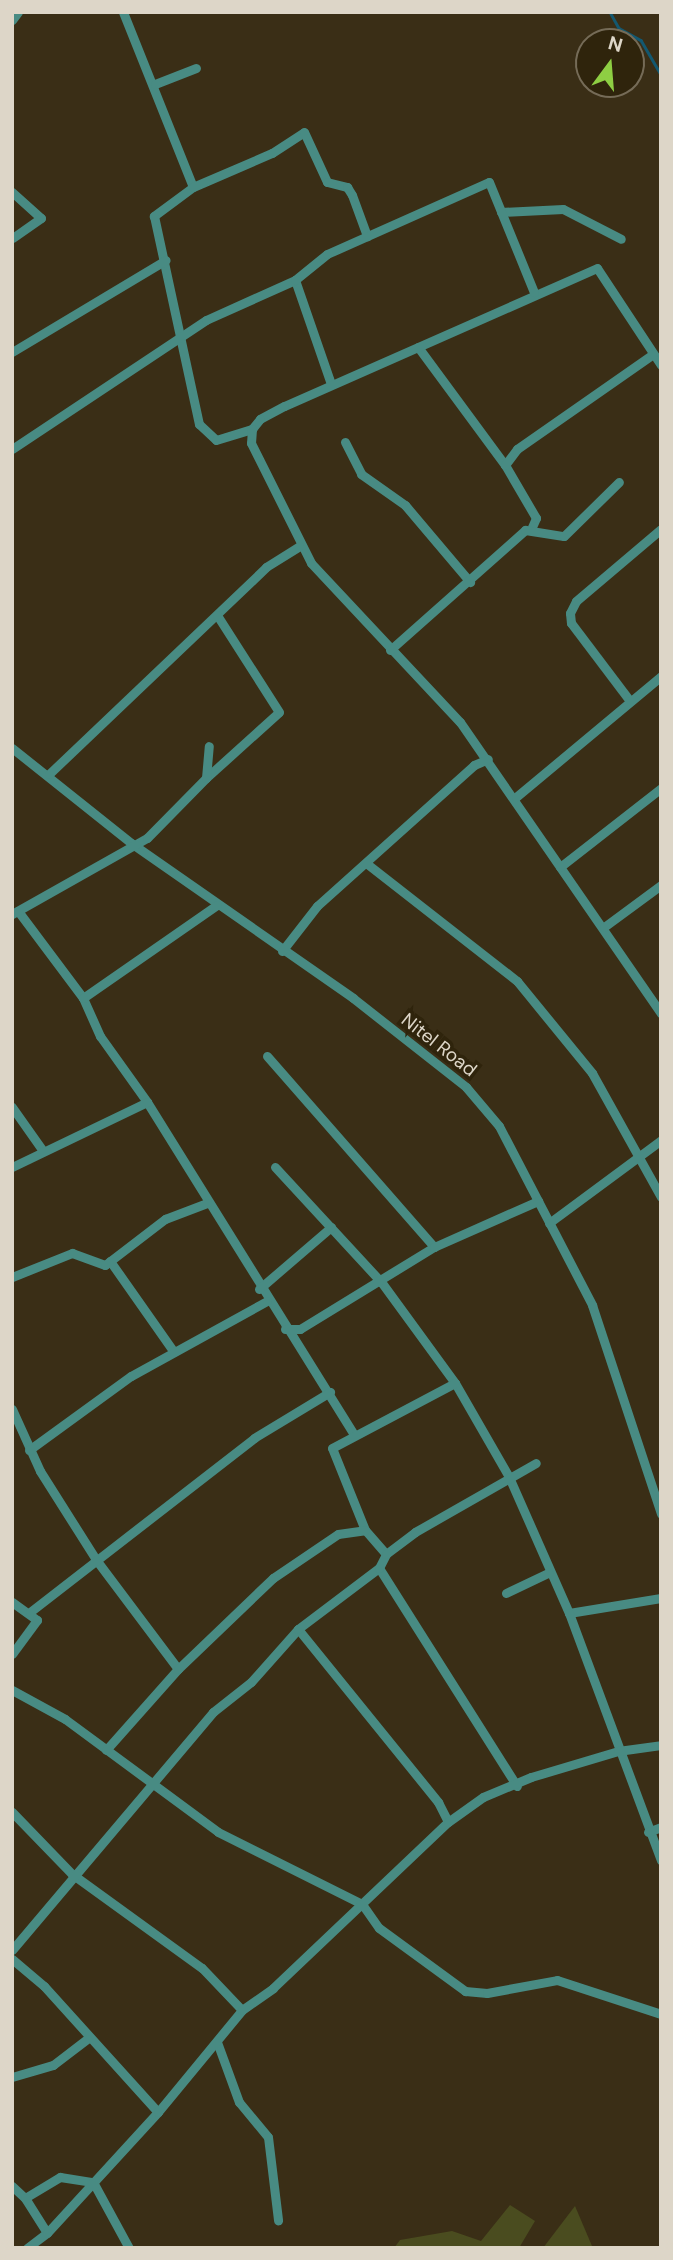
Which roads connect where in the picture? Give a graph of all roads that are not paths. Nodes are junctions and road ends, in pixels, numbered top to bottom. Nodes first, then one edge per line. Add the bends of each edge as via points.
1 (18, 12) edge
2 (122, 12) edge
3 (12, 20) edge
4 (196, 68) dead end
5 (155, 85) junction
6 (193, 187) junction
7 (12, 192) edge
8 (501, 212) junction
9 (367, 236) junction
10 (12, 238) edge
11 (621, 239) dead end
12 (166, 260) junction
13 (295, 279) junction
14 (534, 292) junction
15 (181, 338) junction
16 (418, 346) junction
17 (12, 352) edge
18 (653, 354) junction
19 (661, 365) edge
20 (331, 384) junction
21 (252, 429) junction
22 (345, 442) dead end
23 (12, 449) edge
24 (505, 465) junction
25 (619, 482) dead end
26 (532, 527) junction
27 (661, 529) edge
28 (299, 546) junction
29 (470, 582) junction
30 (217, 615) junction
31 (390, 650) junction
32 (661, 676) edge
33 (630, 701) junction
34 (209, 746) dead end
35 (480, 747) junction
36 (12, 748) edge
37 (488, 759) junction
38 (474, 765) junction
39 (49, 774) junction
40 (206, 778) junction
41 (661, 788) edge
42 (516, 797) junction
43 (131, 843) junction
44 (366, 863) junction
45 (560, 867) junction
46 (661, 885) edge
47 (217, 905) junction
48 (15, 913) edge
49 (604, 927) junction
50 (282, 951) junction
51 (83, 998) junction
52 (661, 1013) edge
53 (267, 1056) dead end
54 (147, 1102) junction
55 (12, 1107) edge
56 (661, 1140) edge
57 (43, 1151) junction
58 (636, 1157) junction
59 (12, 1167) edge
60 (275, 1167) dead end
61 (661, 1197) edge
62 (538, 1201) junction
63 (207, 1203) junction
64 (549, 1223) junction
65 (331, 1227) junction
66 (435, 1247) junction
67 (110, 1261) junction
68 (12, 1277) edge
69 (382, 1283) junction
70 (259, 1289) junction
71 (267, 1301) junction
72 (285, 1329) junction
73 (174, 1352) junction
74 (455, 1383) junction
75 (330, 1392) junction
76 (12, 1409) edge
77 (353, 1433) junction
78 (29, 1450) junction
79 (536, 1463) dead end
80 (509, 1477) junction
81 (661, 1514) edge
82 (365, 1530) junction
83 (386, 1554) junction
84 (97, 1561) junction
85 (379, 1568) junction
86 (548, 1573) junction
87 (506, 1593) dead end
88 (661, 1598) edge
89 (12, 1602) edge
90 (30, 1612) junction
91 (569, 1613) junction
92 (298, 1629) junction
93 (12, 1654) edge
94 (178, 1669) junction
95 (12, 1690) edge
96 (661, 1745) edge
97 (106, 1750) junction
98 (618, 1751) junction
99 (151, 1784) junction
100 (517, 1786) junction
101 (12, 1812) edge
102 (448, 1822) junction
103 (661, 1826) edge
104 (648, 1832) junction
105 (661, 1860) edge
106 (72, 1874) junction
107 (362, 1904) junction
108 (12, 1950) edge
109 (12, 1959) edge
110 (242, 2010) junction
111 (661, 2014) edge
112 (87, 2039) junction
113 (217, 2042) junction
114 (12, 2077) edge
115 (158, 2112) junction
116 (93, 2182) junction
117 (12, 2186) edge
118 (25, 2198) junction
119 (278, 2220) dead end
120 (47, 2233) junction
121 (27, 2248) edge
122 (129, 2248) edge

1 - 3 street
2 - 5 street
4 - 5 street
5 - 6 street
6 - 9 street via 272,153 304,132 327,182 346,187 352,195
6 - 12 street via 154,216
7 - 10 street via 41,218
8 - 9 street via 489,182
8 - 11 street via 563,209
8 - 14 street
9 - 13 street via 327,254
12 - 15 street
12 - 17 street
13 - 15 street via 236,304
13 - 20 street
14 - 16 street
14 - 18 street via 597,268
15 - 21 street via 205,435 216,440
15 - 23 street
16 - 20 street
16 - 24 street
18 - 19 street
18 - 24 street via 517,449
20 - 21 street
21 - 28 street via 258,465
22 - 29 street via 364,478 405,505
24 - 26 street via 536,518
25 - 26 street via 564,536
26 - 29 street
27 - 33 street via 576,601 570,613 571,623
28 - 30 street via 266,567
28 - 31 street
29 - 31 street
30 - 39 street
30 - 40 street via 279,712
31 - 35 street via 440,698
32 - 33 street
33 - 42 street
34 - 40 street
35 - 37 street
35 - 38 street
36 - 39 street, Nitel Road
37 - 38 street
37 - 42 street
38 - 44 street
39 - 43 street, Nitel Road
40 - 43 street via 147,838
41 - 45 street
42 - 45 street
43 - 47 street, Nitel Road
43 - 48 street
44 - 50 street via 304,918
44 - 58 street via 517,981 592,1073
45 - 49 street
46 - 49 street
47 - 50 street, Nitel Road
47 - 51 street
48 - 51 street
49 - 52 street
50 - 62 street, Nitel Road via 466,1087 499,1126
51 - 54 street via 100,1036
53 - 66 street
54 - 57 street
54 - 63 street
55 - 57 street
56 - 58 street
57 - 59 street
58 - 61 street
58 - 64 street
60 - 65 street
62 - 64 street, Nitel Road
62 - 66 street
63 - 67 street via 165,1219
63 - 70 street
64 - 81 street, Nitel Road via 592,1305
65 - 69 street
65 - 70 street
66 - 69 street
67 - 68 street via 105,1265 72,1253
67 - 73 street
69 - 72 street via 300,1329
69 - 74 street
70 - 71 street
71 - 72 street
71 - 73 street
72 - 75 street
73 - 78 street via 131,1376
74 - 77 street
74 - 80 street
75 - 77 street
75 - 84 street via 254,1438
76 - 78 street
77 - 82 street via 336,1442 332,1454
78 - 84 street
79 - 80 street
80 - 83 street
80 - 86 street
82 - 83 street
82 - 94 street via 338,1534 296,1560
83 - 85 street
84 - 90 street
84 - 94 street
85 - 92 street
85 - 100 street
86 - 87 street
86 - 91 street
88 - 91 street
89 - 90 street
90 - 93 street via 35,1625
91 - 98 street
92 - 99 street via 251,1682 221,1703
92 - 102 street via 438,1802
94 - 97 street
95 - 97 street via 65,1718
96 - 98 street
97 - 99 street
98 - 100 street
98 - 104 street
99 - 106 street
99 - 107 street via 218,1832
100 - 102 street via 483,1797
101 - 106 street
102 - 107 street via 388,1874
103 - 104 street
104 - 105 street
106 - 108 street
106 - 110 street via 202,1968
107 - 110 street via 273,1989
107 - 111 street via 379,1928 465,1991 487,1993 557,1980
109 - 112 street via 44,1986
110 - 113 street
112 - 114 street via 53,2065
112 - 115 street
113 - 115 street
113 - 119 street via 239,2102 268,2137
115 - 116 street
116 - 118 street via 60,2177
116 - 120 street
116 - 122 street
117 - 118 street
118 - 120 street
120 - 121 street

